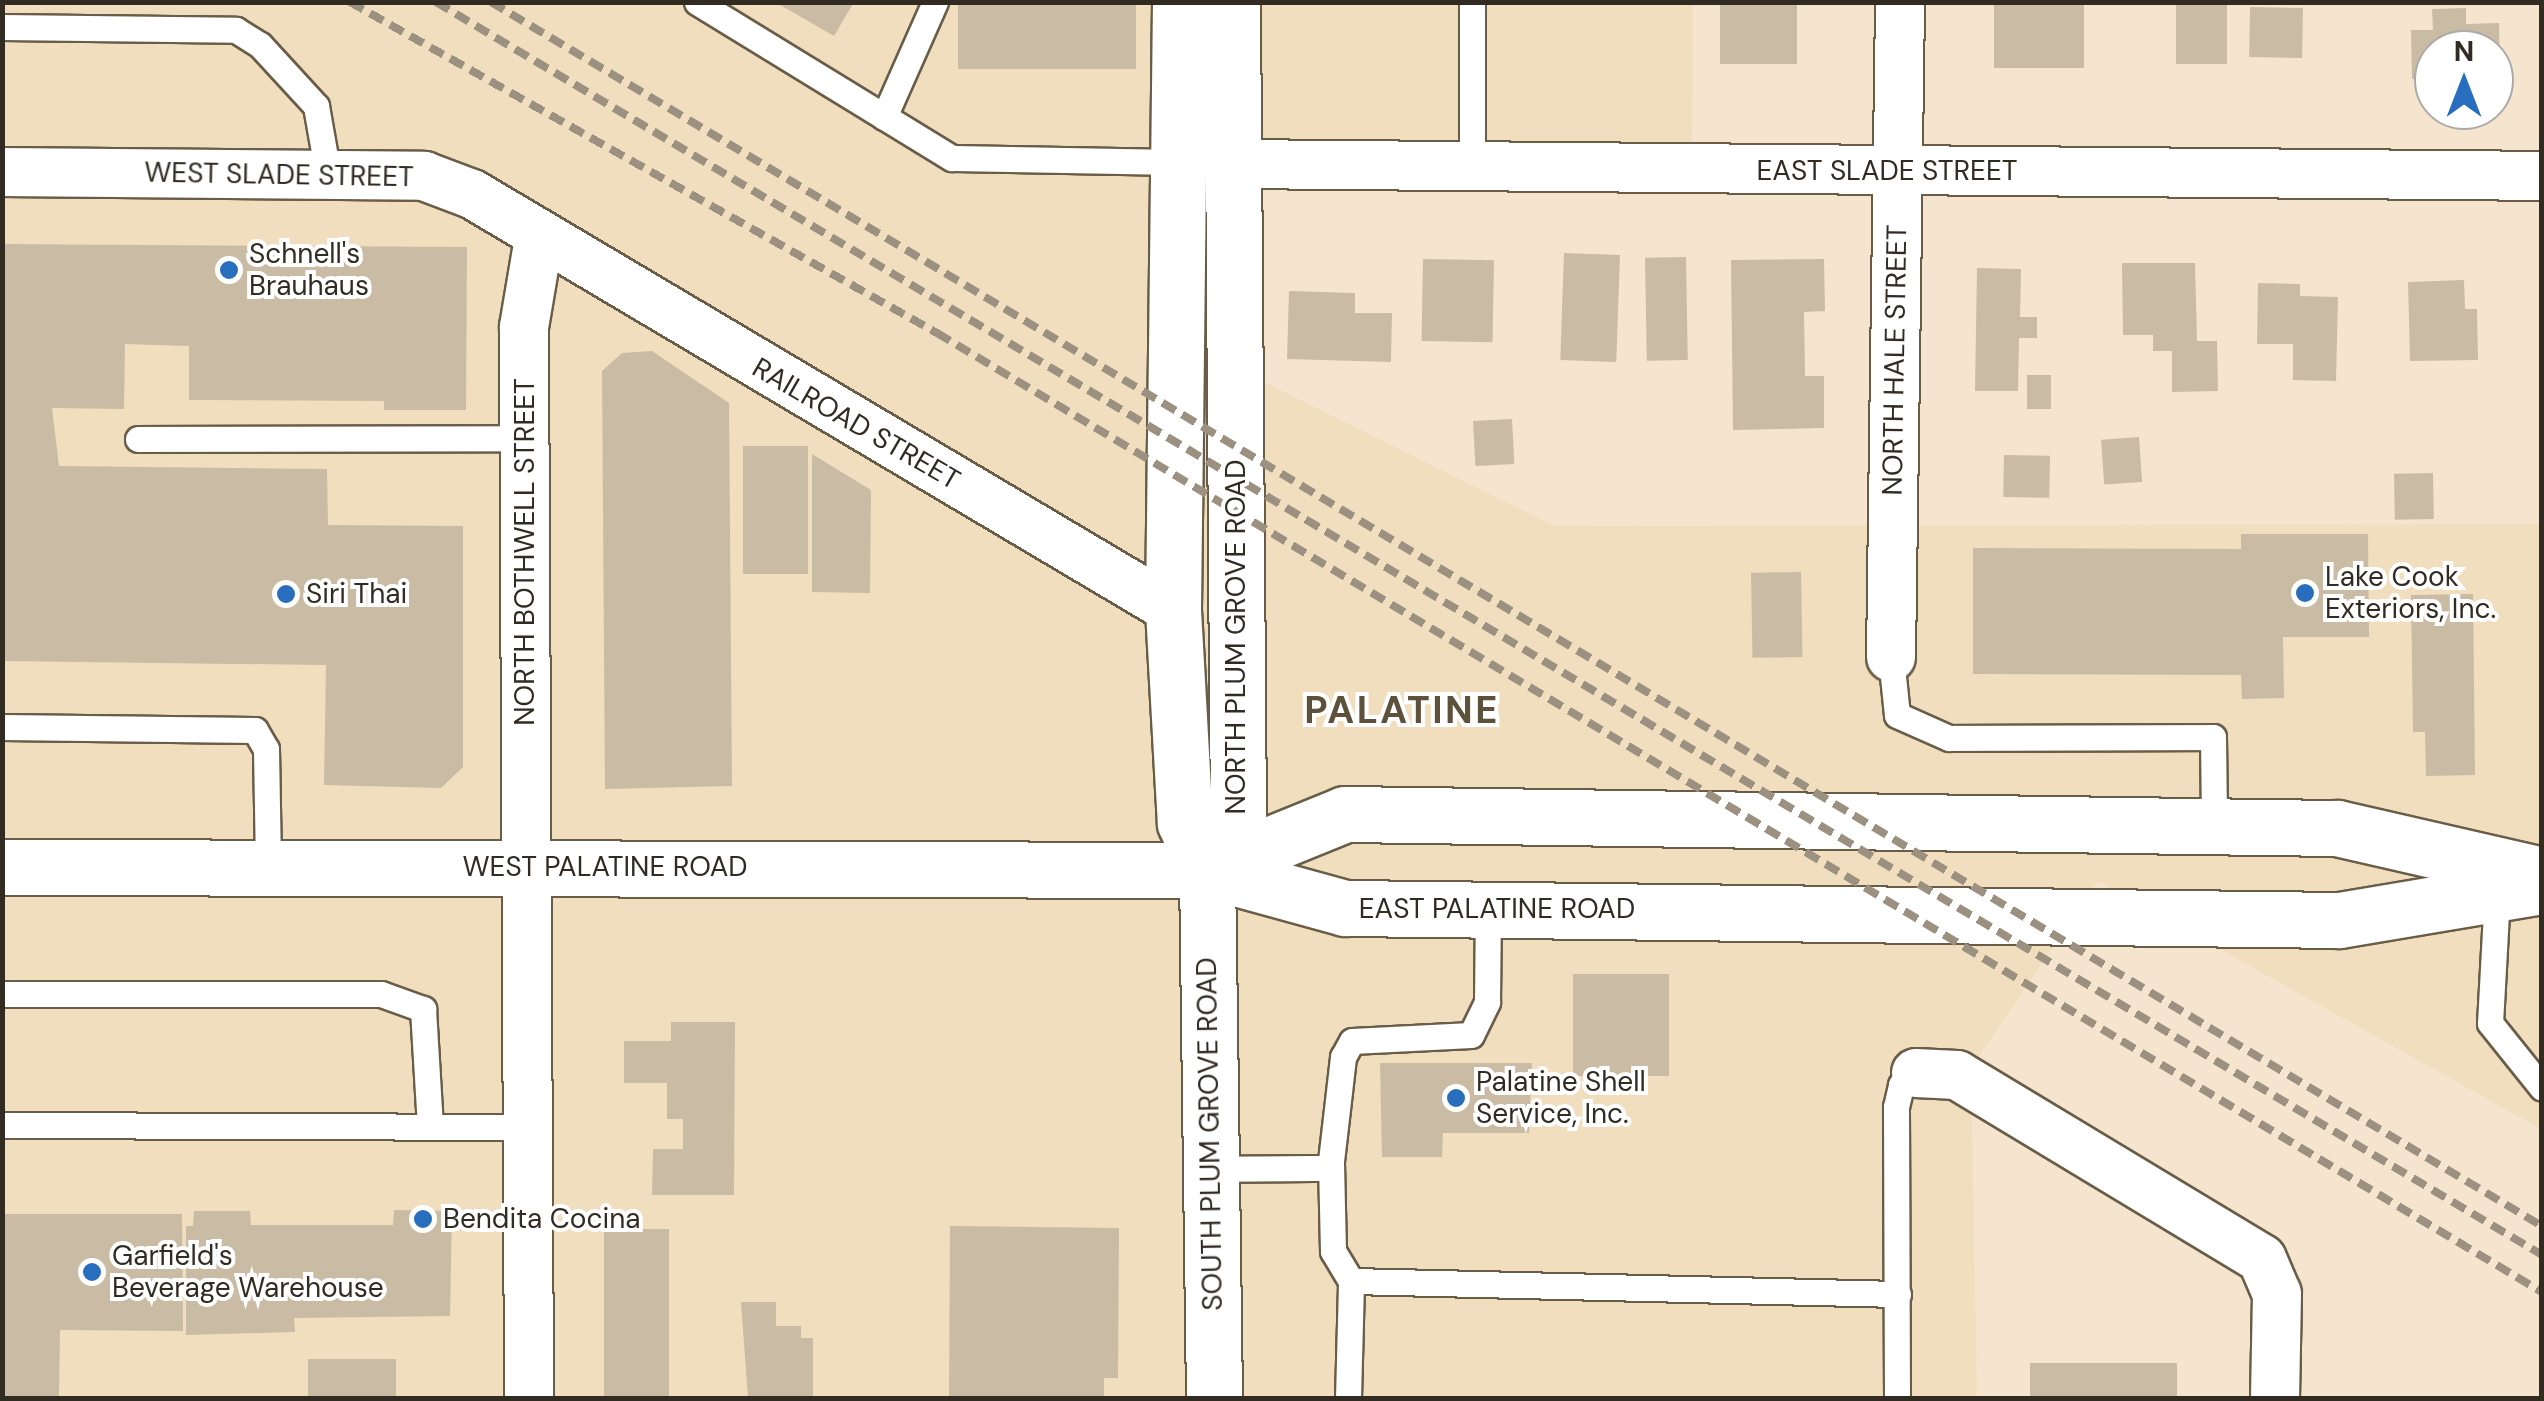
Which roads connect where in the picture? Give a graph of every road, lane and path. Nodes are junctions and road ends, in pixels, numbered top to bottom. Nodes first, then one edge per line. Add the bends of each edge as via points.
1 (697, 2) edge
2 (935, 2) edge
3 (1180, 2) edge
4 (1232, 2) edge
5 (1472, 2) edge
6 (1900, 2) edge
7 (2, 27) edge
8 (884, 117) junction
9 (1177, 162) junction
10 (1232, 164) junction
11 (1472, 166) junction
12 (1898, 170) junction
13 (2, 172) edge
14 (328, 174) junction
15 (2542, 176) edge
16 (540, 238) junction
17 (525, 438) junction
18 (138, 439) dead end
19 (1173, 610) junction
20 (1890, 657) joint
21 (2, 727) edge
22 (2214, 822) junction
23 (2, 866) edge
24 (268, 866) junction
25 (527, 866) junction
26 (1206, 870) junction
27 (2527, 885) edge
28 (1488, 909) junction
29 (2, 994) edge
30 (1916, 1073) joint
31 (2542, 1088) edge
32 (2, 1125) edge
33 (430, 1127) junction
34 (529, 1127) junction
35 (1210, 1168) junction
36 (1331, 1168) junction
37 (1351, 1281) junction
38 (1898, 1294) junction
39 (529, 1398) edge
40 (1214, 1398) edge
41 (1348, 1398) edge
42 (1897, 1398) edge
43 (2275, 1398) edge

1 - 8 lane
2 - 8 lane
3 - 9 main road, NORTH PLUM GROVE ROAD
4 - 10 main road, NORTH PLUM GROVE ROAD
5 - 11 lane
6 - 12 street, NORTH HALE STREET
7 - 14 lane via 236,30 260,45 316,106
8 - 9 lane via 952,158
9 - 19 main road, NORTH PLUM GROVE ROAD
10 - 11 street, EAST SLADE STREET
10 - 26 main road, NORTH PLUM GROVE ROAD via 1238,824
11 - 12 street, EAST SLADE STREET
12 - 15 street, EAST SLADE STREET
12 - 20 street, NORTH HALE STREET
13 - 14 street, WEST SLADE STREET
14 - 16 street, WEST SLADE STREET via 424,176 472,194
16 - 17 street, NORTH BOTHWELL STREET via 524,327
16 - 19 street, RAILROAD STREET
17 - 18 lane
17 - 25 street, NORTH BOTHWELL STREET
19 - 26 main road, NORTH PLUM GROVE ROAD via 1185,824
20 - 22 lane via 1897,715 1949,738 2213,737
21 - 24 lane via 256,730 266,749
22 - 26 main road via 1345,814
22 - 27 main road via 2338,828
23 - 24 main road, WEST PALATINE ROAD
24 - 25 main road, WEST PALATINE ROAD
25 - 26 main road, WEST PALATINE ROAD
25 - 34 street, NORTH BOTHWELL STREET
26 - 28 main road, EAST PALATINE ROAD via 1345,908
26 - 35 main road, SOUTH PLUM GROVE ROAD
27 - 28 main road, EAST PALATINE ROAD via 2339,920
27 - 31 lane via 2490,1023
28 - 36 lane via 1481,1023 1461,1040 1352,1042 1343,1056
29 - 33 lane via 381,994 423,1009
30 - 38 lane via 1901,1085 1896,1107
30 - 43 street via 1956,1075 2262,1258 2277,1294
32 - 33 lane
33 - 34 lane
34 - 39 street, NORTH BOTHWELL STREET
35 - 36 lane
35 - 40 main road, SOUTH PLUM GROVE ROAD
36 - 37 lane via 1333,1251
37 - 38 lane
37 - 41 lane
38 - 42 lane

